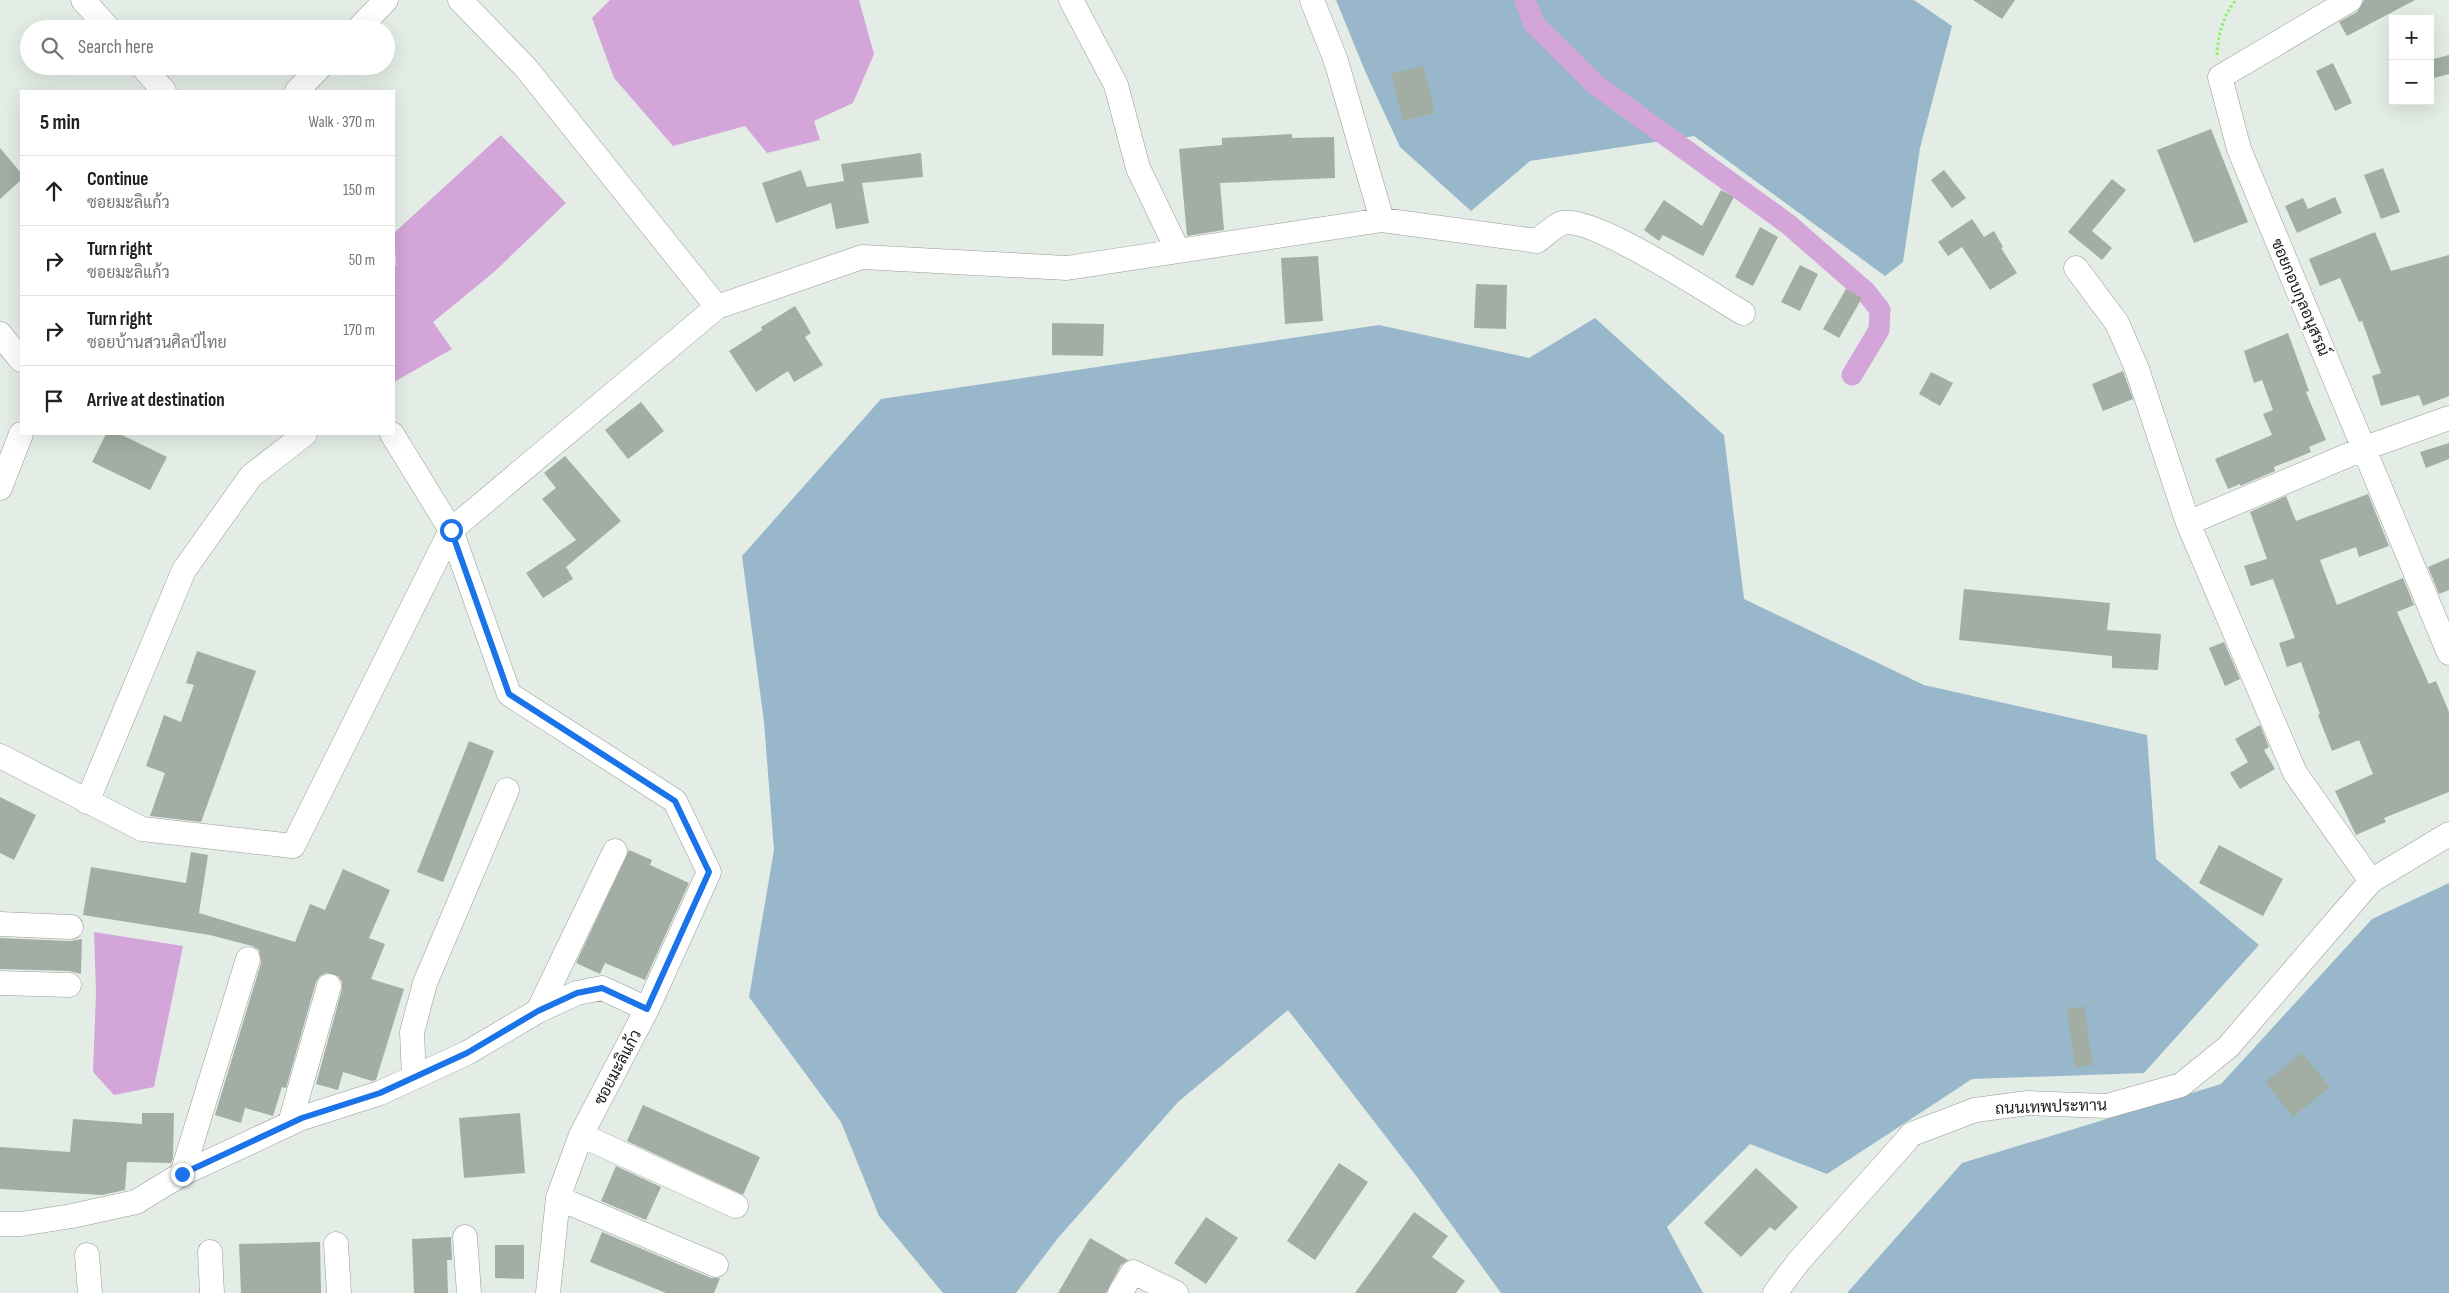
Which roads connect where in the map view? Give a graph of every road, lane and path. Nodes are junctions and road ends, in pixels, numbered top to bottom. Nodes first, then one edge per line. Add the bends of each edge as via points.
1 (83, 0) edge
2 (386, 0) edge
3 (460, 0) edge
4 (1072, 0) edge
5 (1312, 0) edge
6 (2236, 0) edge
7 (2350, 0) edge
8 (101, 20) edge
9 (367, 20) edge
10 (150, 75) edge
11 (312, 75) edge
12 (2220, 77) junction
13 (163, 90) edge
14 (298, 90) edge
15 (1382, 220) junction
16 (1178, 251) junction
17 (2076, 268) dead end
18 (717, 307) junction
19 (1743, 313) dead end
20 (0, 334) edge
21 (20, 359) edge
22 (2449, 418) edge
23 (21, 435) edge
24 (304, 435) edge
25 (393, 435) edge
26 (2365, 448) junction
27 (0, 488) edge
28 (2188, 522) junction
29 (451, 530) junction
30 (2449, 653) edge
31 (0, 756) edge
32 (507, 790) dead end
33 (87, 802) junction
34 (2449, 834) edge
35 (615, 850) dead end
36 (2371, 881) junction
37 (0, 924) edge
38 (71, 927) dead end
39 (248, 959) dead end
40 (0, 983) edge
41 (69, 985) dead end
42 (329, 986) dead end
43 (647, 1009) junction
44 (538, 1011) junction
45 (414, 1078) junction
46 (290, 1123) junction
47 (581, 1135) junction
48 (182, 1174) junction
49 (558, 1198) junction
50 (736, 1206) dead end
51 (0, 1224) edge
52 (465, 1236) dead end
53 (336, 1244) dead end
54 (210, 1252) dead end
55 (87, 1255) dead end
56 (716, 1265) dead end
57 (90, 1293) edge
58 (212, 1293) edge
59 (339, 1293) edge
60 (469, 1293) edge
61 (548, 1293) edge
62 (1120, 1293) edge
63 (1176, 1293) edge
64 (1776, 1293) edge

1 - 8 street
2 - 9 street
3 - 18 street via 526,68
4 - 16 street via 1116,85 1138,168
5 - 15 street via 1336,61
6 - 12 path via 2227,11 2218,36 2216,65
7 - 12 street
10 - 13 street
11 - 14 street
12 - 26 street, ซอยกอบกุลอนุสรณ์ via 2239,150
15 - 16 street
15 - 19 street via 1537,241 1562,223 1585,225 1630,246
16 - 18 street via 1067,268 862,257
17 - 28 street via 2117,323 2137,369
18 - 29 street
20 - 21 street
22 - 26 street
23 - 27 street
24 - 33 street via 251,476 184,570
25 - 29 street, ซอยมะลิแก้ว
26 - 28 street
26 - 30 street, ซอยกอบกุลอนุสรณ์
28 - 36 street via 2295,773
29 - 33 street via 293,846 142,829
29 - 43 street, ซอยมะลิแก้ว via 509,694 675,801 709,872
31 - 33 street
32 - 45 street via 422,991 412,1032
34 - 36 street, ถนนเทพประทาน
35 - 44 street
36 - 64 street, ถนนเทพประทาน via 2228,1047 2181,1085 2107,1106 2028,1104 1975,1110 1912,1134 1800,1261
37 - 38 street
39 - 48 street
40 - 41 street
42 - 46 street
43 - 44 street via 602,988 577,993
43 - 47 street, ซอยมะลิแก้ว
44 - 45 street via 467,1053
45 - 46 street via 380,1093
46 - 48 street
47 - 49 street, ซอยมะลิแก้ว
47 - 50 street
48 - 51 street via 136,1202 72,1216
49 - 56 street
49 - 61 street, ซอยมะลิแก้ว
52 - 60 street
53 - 59 street
54 - 58 street
55 - 57 street
62 - 63 street via 1133,1272

